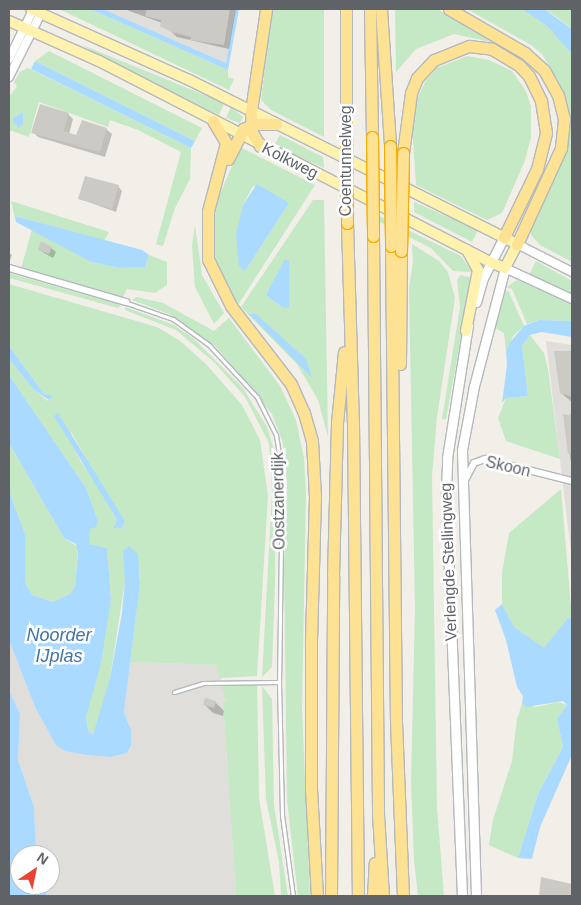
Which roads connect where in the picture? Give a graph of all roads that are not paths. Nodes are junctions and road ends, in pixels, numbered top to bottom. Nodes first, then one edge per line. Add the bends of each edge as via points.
1 (266, 9) edge
2 (346, 9) edge
3 (370, 9) edge
4 (381, 9) edge
5 (449, 9) edge
6 (36, 10) edge
7 (9, 21) edge
8 (28, 30) junction
9 (9, 59) edge
10 (9, 77) edge
11 (250, 110) junction
12 (214, 121) junction
13 (251, 124) junction
14 (276, 124) junction
15 (238, 135) junction
16 (260, 146) junction
17 (208, 211) junction
18 (504, 237) junction
19 (517, 244) junction
20 (396, 248) junction
21 (466, 249) junction
22 (490, 262) junction
23 (9, 268) edge
24 (505, 268) junction
25 (572, 272) edge
26 (572, 299) edge
27 (126, 302) joint
28 (347, 313) junction
29 (466, 331) junction
30 (572, 482) edge
31 (461, 491) junction
32 (279, 682) junction
33 (174, 692) dead end
34 (378, 814) junction
35 (293, 896) edge
36 (317, 896) edge
37 (331, 896) edge
38 (358, 896) edge
39 (373, 896) edge
40 (383, 896) edge
41 (403, 896) edge
42 (462, 896) edge
43 (476, 896) edge

1 - 11 highway
2 - 28 highway, Coentunnelweg, bridge
3 - 34 highway, bridge
4 - 20 highway, bridge
5 - 19 highway via 531,57 544,70 558,95 564,119 561,148
6 - 8 street
6 - 11 main road, Kolkweg
7 - 8 main road, Kolkweg
8 - 9 street
8 - 10 street
8 - 12 main road, Kolkweg via 99,61
11 - 13 highway
11 - 14 main road, Kolkweg
12 - 15 main road, Kolkweg
12 - 17 highway via 226,143
13 - 14 highway
13 - 15 highway
13 - 16 highway
14 - 18 main road, Kolkweg
15 - 16 main road, Kolkweg
15 - 17 highway
16 - 21 main road, Kolkweg
17 - 36 highway via 206,240 212,273 231,306 291,384 302,406 312,441 315,498 310,640
18 - 19 main road, Kolkweg
18 - 20 highway, bridge via 537,169 546,133 541,101 529,76 519,65 492,49 469,46 434,60 418,78 411,93 402,153
18 - 22 main road, Verlengde Stellingweg
19 - 24 main road, Verlengde Stellingweg
19 - 25 street, Kolkweg
20 - 41 highway via 393,433 396,731
21 - 22 main road, Kolkweg
21 - 29 main road via 478,270
22 - 24 main road, Kolkweg
22 - 29 main road, Verlengde Stellingweg
23 - 27 street, Oostzanerdijk
24 - 26 street, Kolkweg
24 - 31 main road, Verlengde Stellingweg via 474,386 462,450
27 - 32 lane, Oostzanerdijk via 162,314 198,336 252,390 272,424 282,471
28 - 37 highway via 337,423 330,716
28 - 38 highway via 353,424
29 - 42 main road, Verlengde Stellingweg via 447,458 446,493
30 - 31 street, Skoon via 485,459 474,463
31 - 43 main road, Verlengde Stellingweg
32 - 33 lane via 203,683
32 - 35 lane, Oostzanerdijk via 282,815
34 - 39 highway
34 - 40 highway

